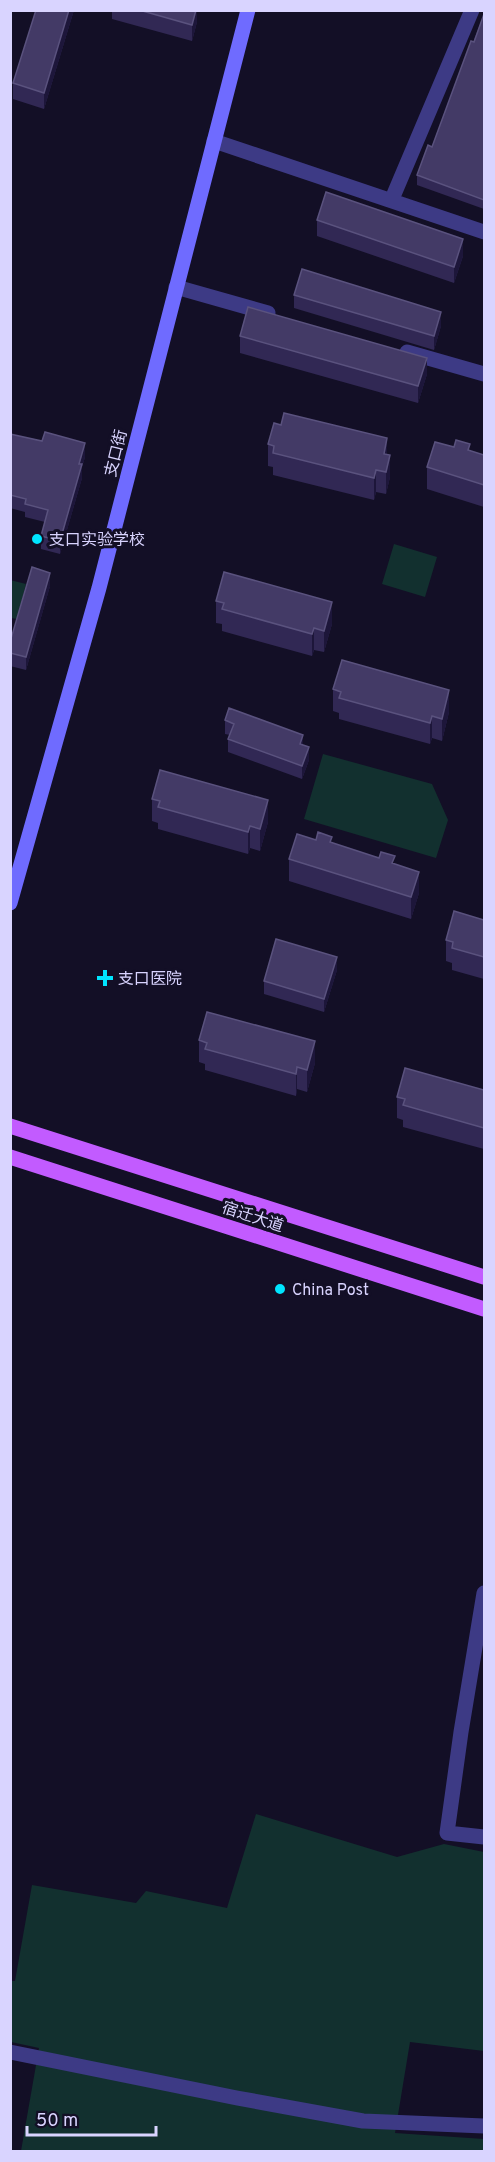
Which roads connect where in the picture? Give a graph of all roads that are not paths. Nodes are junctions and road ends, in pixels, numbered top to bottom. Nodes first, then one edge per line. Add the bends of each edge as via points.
1 (248, 10) edge
2 (472, 10) edge
3 (214, 141) junction
4 (392, 200) junction
5 (484, 232) edge
6 (176, 287) junction
7 (280, 316) edge
8 (395, 349) edge
9 (484, 374) edge
10 (10, 903) edge
11 (10, 1126) edge
12 (10, 1157) edge
13 (484, 1277) edge
14 (484, 1309) edge
15 (484, 1593) edge
16 (484, 1838) edge
17 (10, 2052) edge
18 (484, 2126) edge

1 - 3 street, 支口街
2 - 4 street
3 - 4 street
3 - 6 street, 支口街
4 - 5 street
6 - 7 street
6 - 10 street, 支口街 via 99,588
8 - 9 street
11 - 13 main road, 宿迁大道
12 - 14 main road, 宿迁大道
15 - 16 street via 447,1833
17 - 18 street via 363,2121

